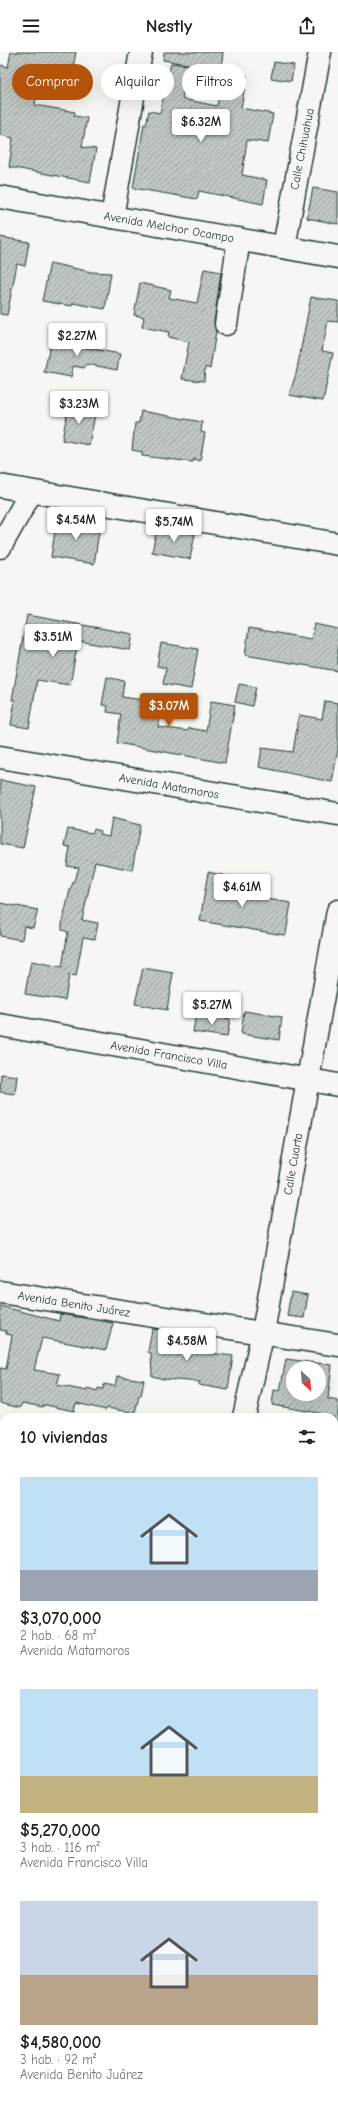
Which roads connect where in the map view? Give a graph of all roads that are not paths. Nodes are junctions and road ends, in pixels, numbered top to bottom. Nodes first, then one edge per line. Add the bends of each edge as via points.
1 (141, 52) edge
2 (320, 52) edge
3 (0, 197) edge
4 (112, 217) junction
5 (239, 239) junction
6 (284, 247) junction
7 (338, 257) edge
8 (226, 324) dead end
9 (0, 486) edge
10 (31, 492) junction
11 (338, 544) edge
12 (0, 547) edge
13 (0, 757) edge
14 (338, 814) edge
15 (338, 911) edge
16 (0, 1025) edge
17 (308, 1080) junction
18 (338, 1085) edge
19 (0, 1292) edge
20 (263, 1332) junction
21 (338, 1345) edge
22 (245, 1413) edge

1 - 4 street
2 - 6 street, Calle Chihuahua
3 - 4 street, Avenida Melchor Ocampo
4 - 5 street, Avenida Melchor Ocampo
5 - 6 street, Avenida Melchor Ocampo
5 - 8 street
6 - 7 street, Avenida Melchor Ocampo
9 - 10 street
10 - 11 street
10 - 12 street
13 - 14 street, Avenida Matamoros
15 - 17 street, Calle Cuarta
16 - 17 street, Avenida Francisco Villa
17 - 18 street, Avenida Francisco Villa
17 - 20 street, Calle Cuarta
19 - 20 street, Avenida Benito Juárez
20 - 21 street, Avenida Benito Juárez
20 - 22 street, Calle Cuarta

